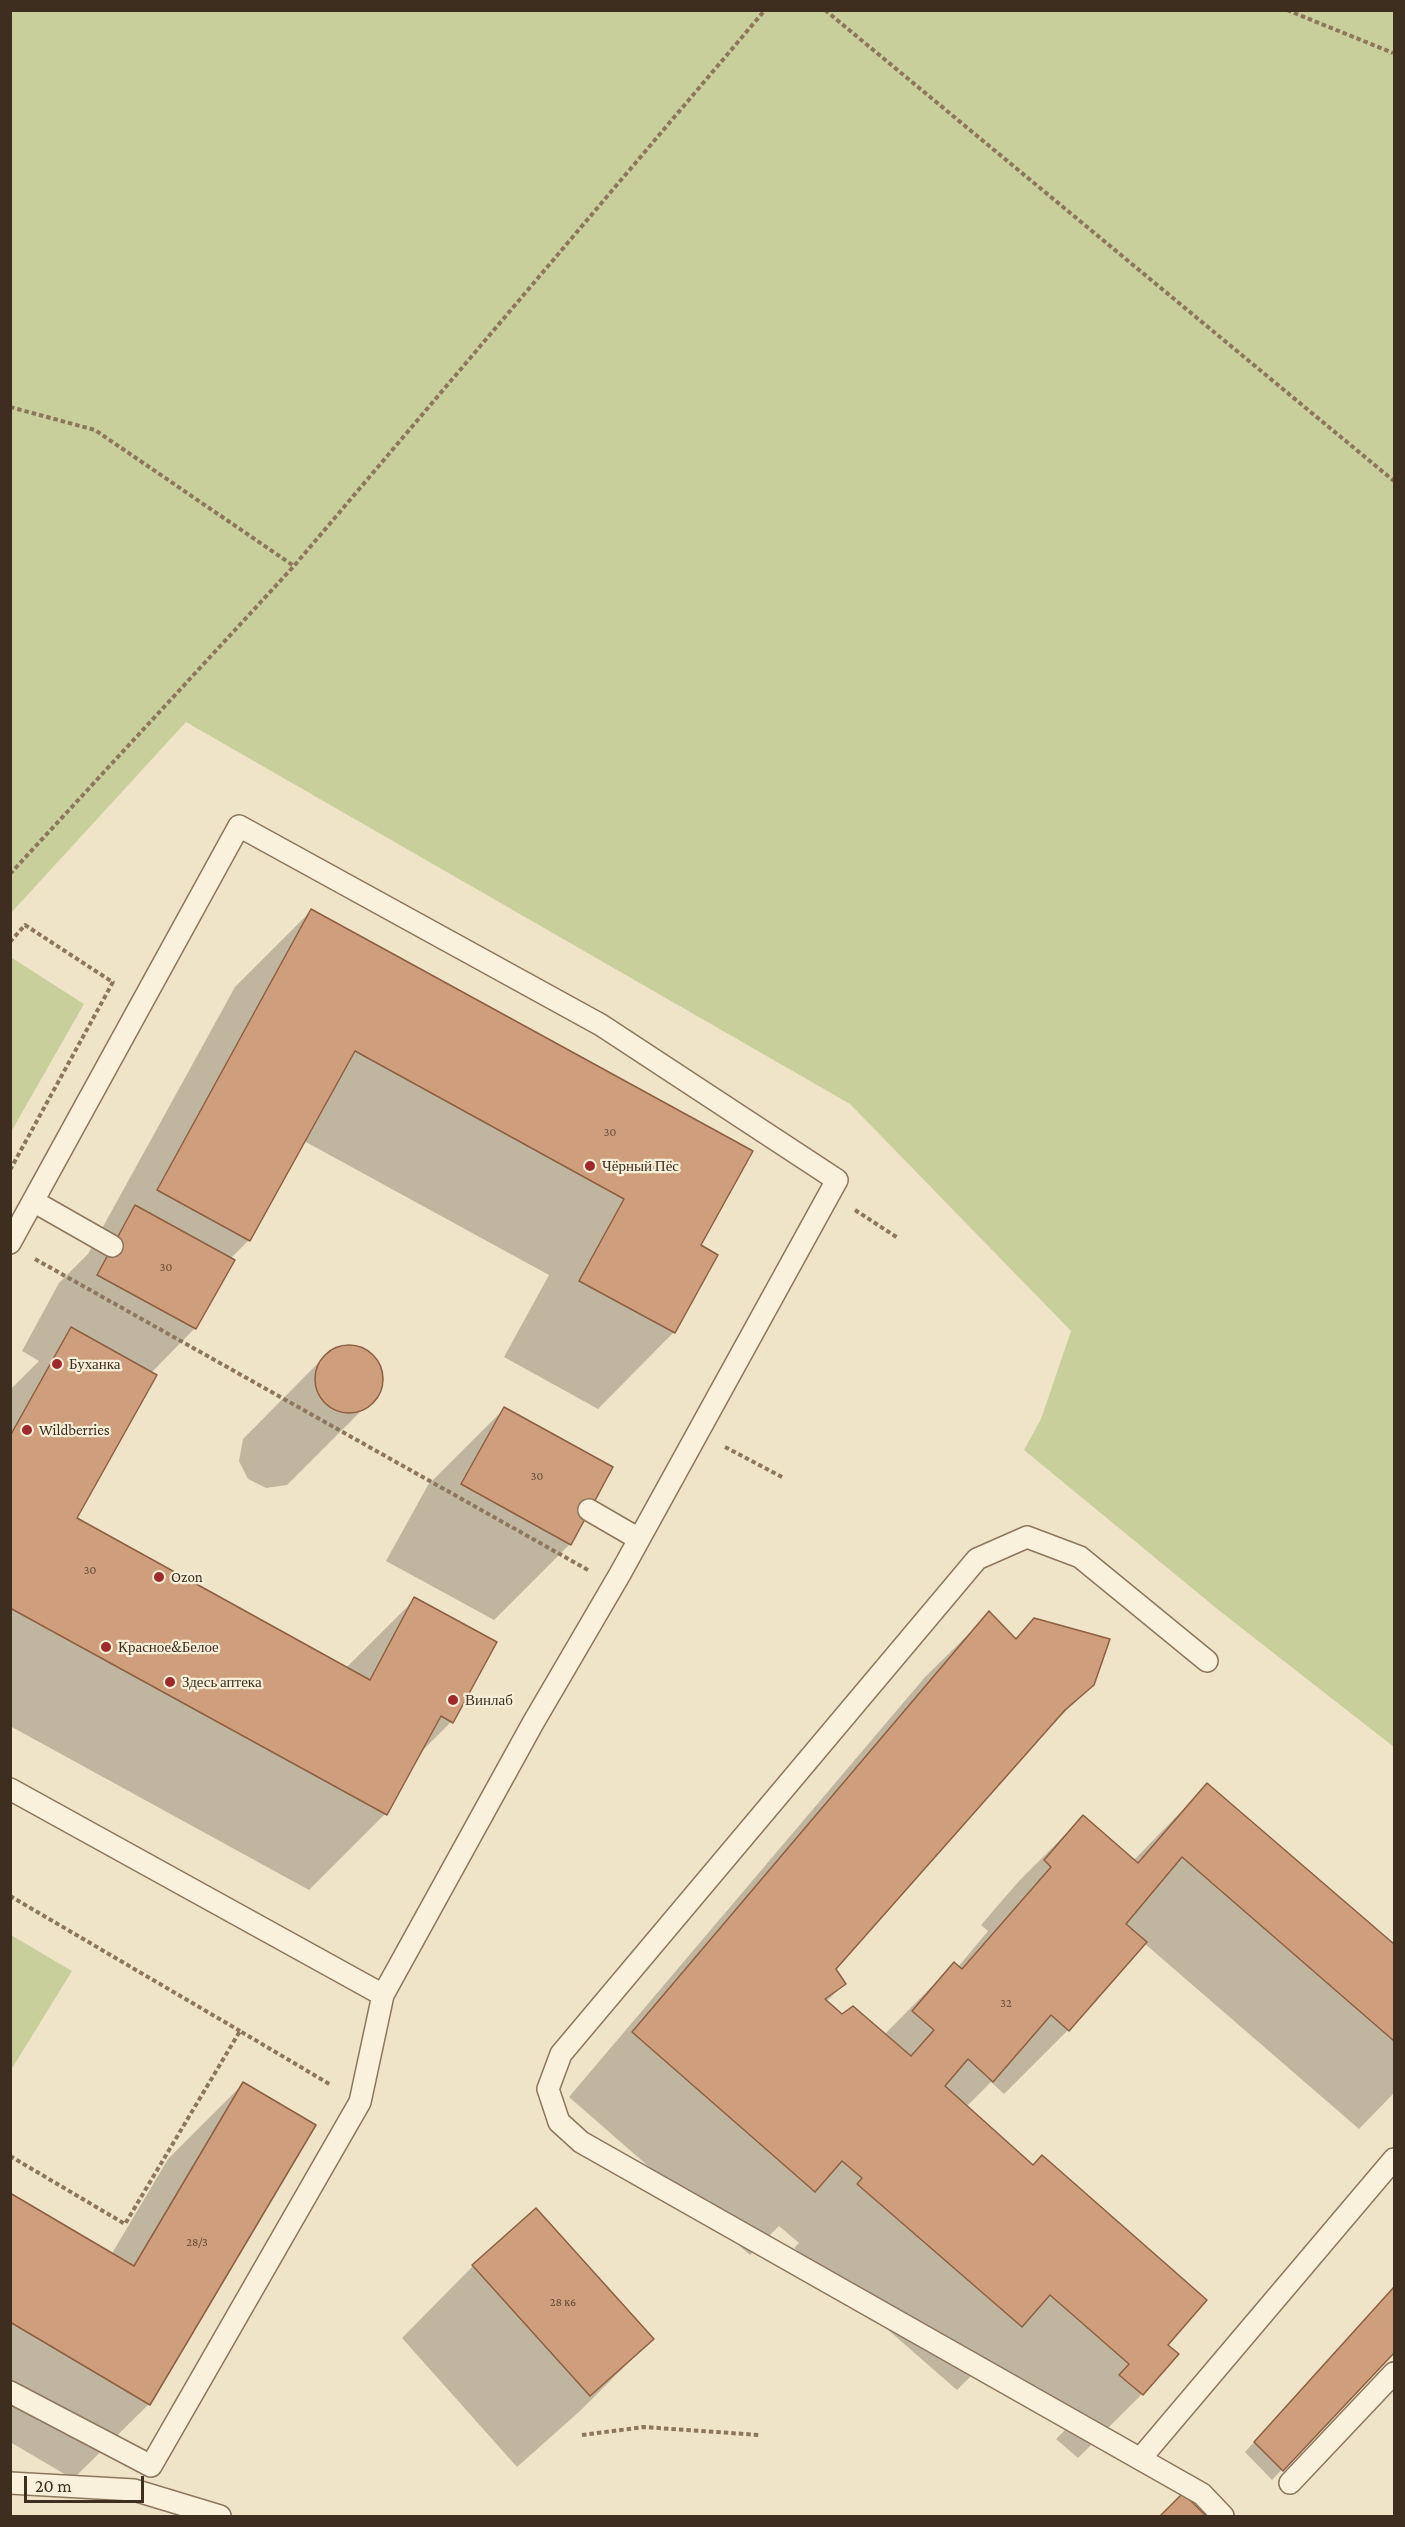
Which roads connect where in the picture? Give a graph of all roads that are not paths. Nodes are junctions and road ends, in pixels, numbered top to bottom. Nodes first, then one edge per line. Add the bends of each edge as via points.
1 (33, 1201) junction
2 (10, 1243) edge
3 (112, 1246) dead end
4 (589, 1510) dead end
5 (639, 1539) junction
6 (1207, 1661) dead end
7 (10, 1789) edge
8 (383, 1995) junction
9 (1395, 2159) edge
10 (1395, 2373) edge
11 (10, 2392) edge
12 (1140, 2459) junction
13 (10, 2482) edge
14 (1290, 2483) dead end
15 (220, 2517) edge
16 (1223, 2517) edge

1 - 2 lane
1 - 3 lane
1 - 5 lane via 239,826 601,1025 837,1180
4 - 5 lane
5 - 8 lane
6 - 12 lane via 1080,1557 1028,1537 977,1559 561,2054 548,2090 559,2122 581,2142
7 - 8 lane
8 - 11 lane via 360,2102 151,2466
9 - 12 lane
10 - 14 lane
12 - 16 lane via 1202,2494
13 - 15 lane via 134,2490

